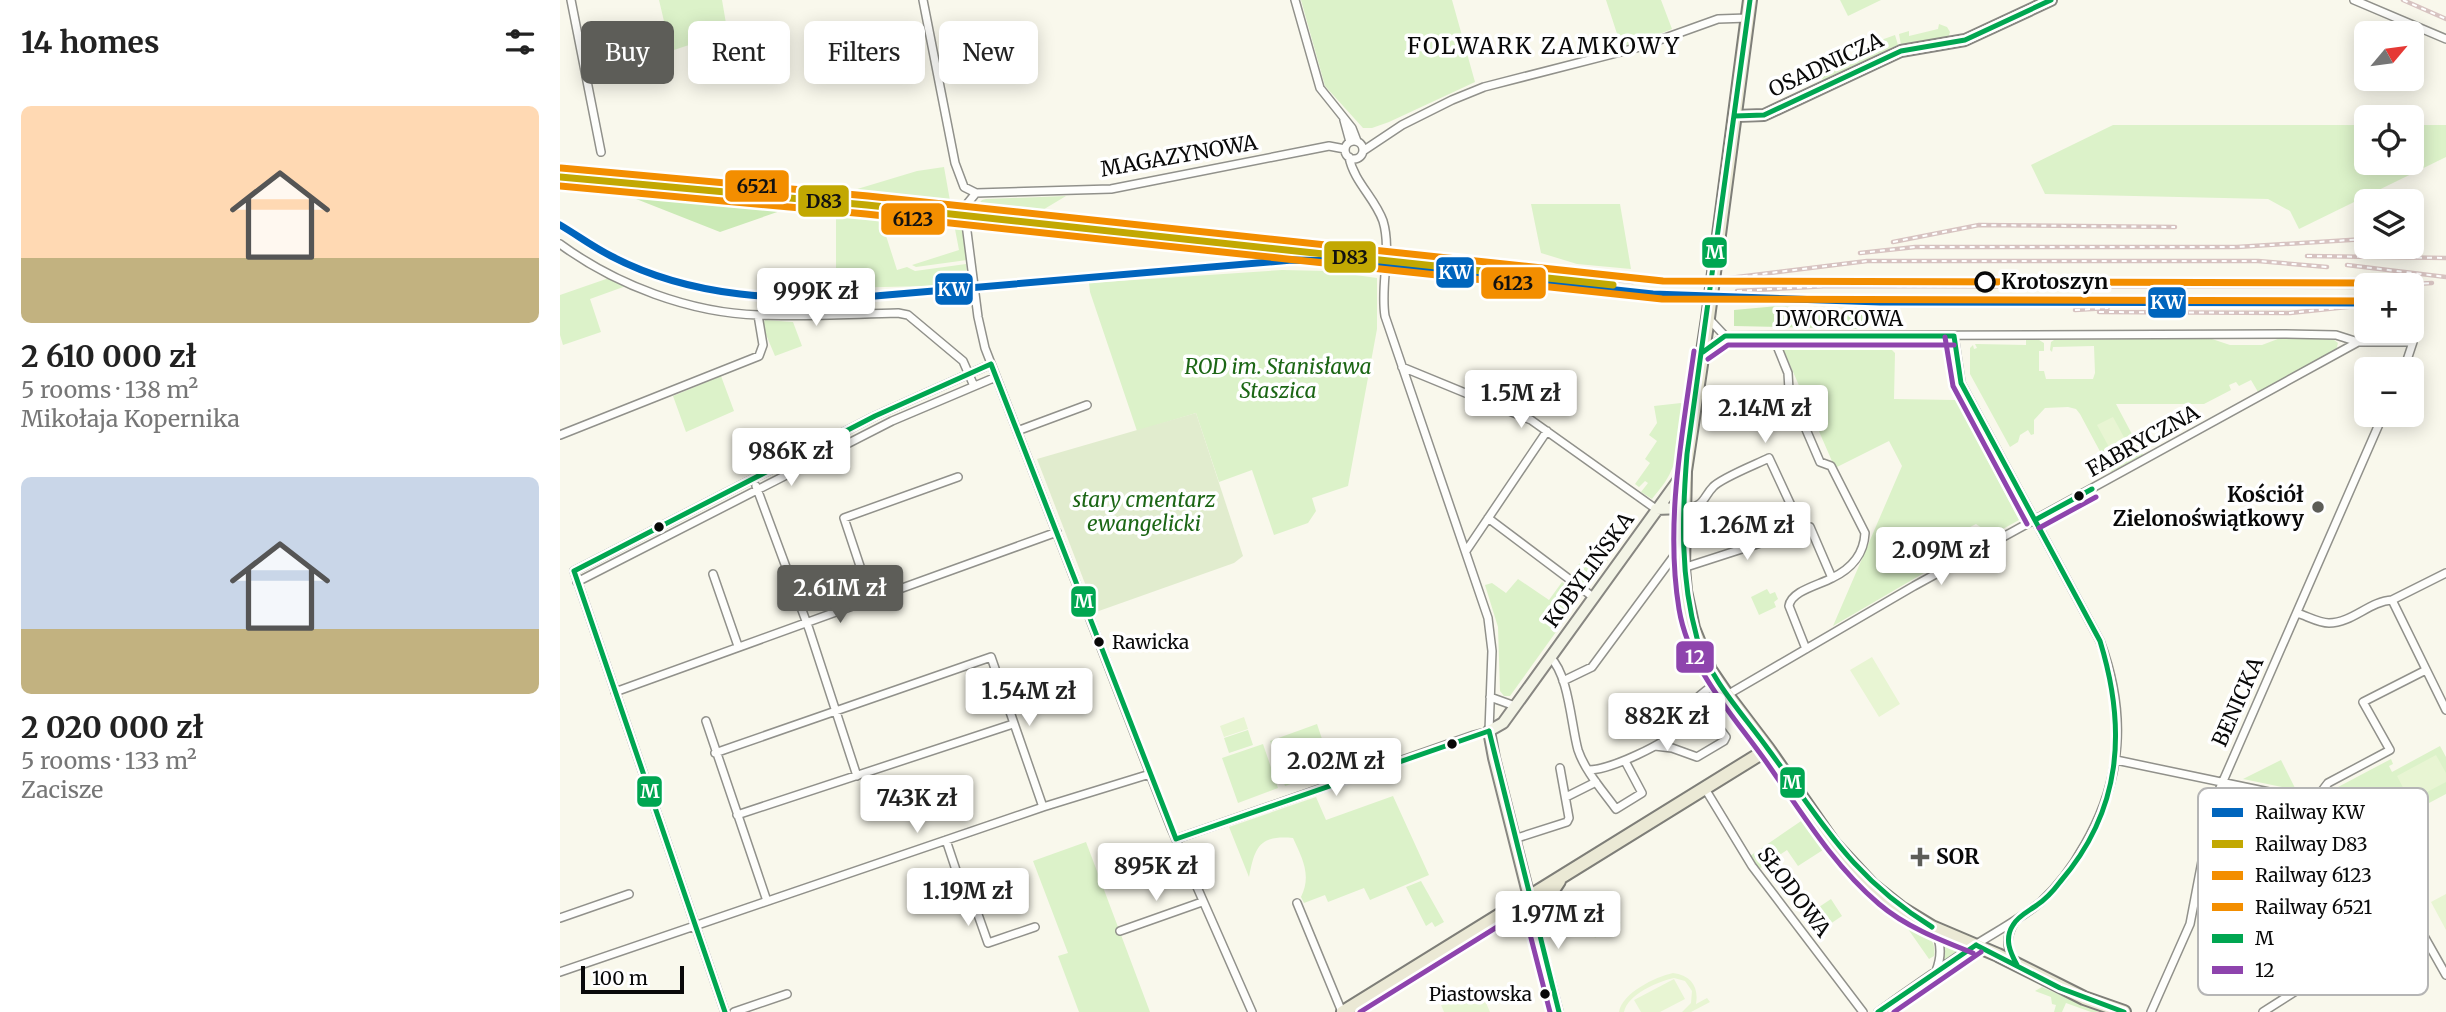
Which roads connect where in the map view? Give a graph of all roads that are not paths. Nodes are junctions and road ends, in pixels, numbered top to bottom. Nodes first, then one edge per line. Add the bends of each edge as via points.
1 (571, 0) edge
2 (923, 0) edge
3 (1295, 0) edge
4 (1750, 0) edge
5 (2051, 0) edge
6 (2354, 0) edge
7 (1748, 18) junction
8 (2446, 38) edge
9 (1735, 116) junction
10 (1355, 145) junction
11 (601, 152) dead end
12 (1353, 158) junction
13 (976, 193) junction
14 (560, 244) edge
15 (758, 315) junction
16 (1708, 318) junction
17 (1725, 336) junction
18 (1773, 336) junction
19 (1954, 336) junction
20 (2354, 341) edge
21 (2356, 343) edge
22 (1703, 352) junction
23 (991, 364) junction
24 (1402, 367) junction
25 (970, 374) junction
26 (996, 377) junction
27 (974, 386) junction
28 (1087, 405) dead end
29 (883, 413) junction
30 (888, 423) junction
31 (2378, 427) edge
32 (1017, 431) junction
33 (1547, 431) junction
34 (560, 435) edge
35 (1685, 471) junction
36 (958, 477) dead end
37 (753, 479) junction
38 (758, 489) junction
39 (1656, 509) junction
40 (1684, 509) junction
41 (1488, 518) junction
42 (2035, 520) junction
43 (1802, 529) junction
44 (1057, 532) junction
45 (1684, 543) junction
46 (1466, 551) junction
47 (1683, 568) junction
48 (2446, 573) edge
49 (713, 574) dead end
50 (1832, 578) junction
51 (577, 582) junction
52 (1592, 597) junction
53 (871, 599) junction
54 (2392, 600) junction
55 (2297, 613) junction
56 (805, 623) junction
57 (738, 646) junction
58 (1807, 649) junction
59 (1550, 657) junction
60 (2427, 670) junction
61 (1563, 681) junction
62 (1718, 682) junction
63 (615, 692) junction
64 (1727, 695) junction
65 (1490, 697) junction
66 (1697, 698) junction
67 (2444, 699) edge
68 (1516, 706) junction
69 (2446, 710) edge
70 (835, 711) junction
71 (706, 721) dead end
72 (1013, 724) junction
73 (1489, 732) junction
74 (1654, 746) junction
75 (1768, 749) junction
76 (715, 753) junction
77 (2116, 760) junction
78 (1625, 761) junction
79 (1560, 768) dead end
80 (1588, 770) junction
81 (1150, 774) junction
82 (858, 776) junction
83 (1596, 782) junction
84 (2223, 782) junction
85 (1704, 787) junction
86 (2220, 788) edge
87 (2254, 788) edge
88 (2324, 788) edge
89 (1566, 797) junction
90 (1043, 807) junction
91 (737, 815) junction
92 (1176, 839) junction
93 (1514, 839) junction
94 (946, 840) junction
95 (1563, 875) junction
96 (2198, 880) edge
97 (629, 894) dead end
98 (1530, 897) junction
99 (766, 901) junction
100 (1202, 902) junction
101 (1297, 903) dead end
102 (560, 918) edge
103 (2016, 919) junction
104 (1536, 923) junction
105 (694, 926) junction
106 (1035, 928) dead end
107 (1932, 928) junction
108 (1120, 931) dead end
109 (2428, 943) edge
110 (1976, 944) junction
111 (2017, 965) junction
112 (560, 972) edge
113 (1936, 972) junction
114 (2446, 975) edge
115 (787, 994) dead end
116 (2292, 995) edge
117 (1252, 1010) edge
118 (725, 1012) edge
119 (734, 1012) edge
120 (1342, 1012) edge
121 (1559, 1012) edge
122 (1863, 1012) edge
123 (1878, 1012) edge
124 (2124, 1012) edge
125 (2151, 1012) edge
126 (2263, 1012) edge

1 - 11 street
2 - 13 street via 955,163 964,187
3 - 10 street via 1320,88 1352,128
4 - 7 main road, KOBYLIŃSKA
5 - 9 street, OSADNICZA via 1965,40 1900,51 1764,116
6 - 8 street
7 - 9 main road, KOBYLIŃSKA
7 - 10 street via 1718,19 1640,47 1483,87
9 - 16 main road, KOBYLIŃSKA
10 - 12 street
10 - 12 street
10 - 13 street, MAGAZYNOWA via 1329,146 1111,189
12 - 24 street via 1352,168 1382,220 1385,316
13 - 23 street via 965,216 978,317
14 - 15 street via 660,295 724,312
15 - 25 street via 908,315 962,360
15 - 34 street via 763,345 759,356
16 - 17 street
16 - 22 main road, KOBYLIŃSKA
17 - 18 street, DWORCOWA
17 - 22 street
18 - 19 street, DWORCOWA
18 - 50 street via 1788,373 1789,390 1820,462 1831,466 1865,533 1853,564
19 - 20 street, DWORCOWA via 2284,334 2336,335
19 - 42 street via 1961,383
21 - 42 street, FABRYCZNA
22 - 35 main road, KOBYLIŃSKA
23 - 25 street
23 - 26 street
24 - 33 street via 1521,415
24 - 46 street
25 - 27 street
25 - 29 street
26 - 27 street
26 - 32 street
27 - 30 street
28 - 32 street
29 - 30 street
29 - 37 street
30 - 38 street
31 - 55 street, BENICKA
32 - 44 street
33 - 39 street
33 - 41 street
35 - 39 street, KOBYLIŃSKA
35 - 40 main road
36 - 53 street via 844,518
37 - 38 street
37 - 51 street via 574,571
38 - 51 street
38 - 56 street
39 - 40 street
39 - 52 street, KOBYLIŃSKA
40 - 43 street via 1706,500 1714,486 1769,458
40 - 45 main road
41 - 46 street
41 - 52 street
42 - 58 street, FABRYCZNA
42 - 77 street via 2107,661 2117,715
43 - 47 street
43 - 50 street via 1810,527
44 - 53 street
44 - 81 street
45 - 47 main road
45 - 61 street via 1592,667
46 - 65 street via 1492,635
47 - 62 main road via 1689,618
48 - 54 street
49 - 57 street
50 - 58 street via 1789,601
51 - 63 street
52 - 59 street, KOBYLIŃSKA
53 - 56 street
54 - 55 street via 2328,624
54 - 60 street
55 - 84 street, BENICKA
56 - 57 street
56 - 70 street
57 - 63 street
58 - 64 street, FABRYCZNA
59 - 61 street
59 - 68 street, KOBYLIŃSKA
60 - 67 street
60 - 88 street via 2363,702 2390,750
61 - 80 street via 1579,751
62 - 64 main road
62 - 66 street
63 - 105 street
64 - 75 main road
65 - 68 street
65 - 73 street
66 - 74 street via 1681,727
66 - 74 street via 1726,737 1724,741 1697,757
67 - 69 street
68 - 73 street, KOBYLIŃSKA
70 - 72 street via 991,657
70 - 76 street
70 - 82 street
71 - 76 street
72 - 82 street
72 - 90 street
73 - 92 street
73 - 93 street
74 - 78 street
75 - 85 main road
75 - 107 main road via 1842,854 1887,898
76 - 91 street
77 - 84 street
77 - 103 street via 2103,807 2077,859 2041,902
78 - 80 street
78 - 83 street via 1642,793 1616,809
79 - 89 street
80 - 83 street
81 - 90 street
81 - 92 street
82 - 91 street
83 - 89 street
84 - 86 street, BENICKA
84 - 87 street
85 - 95 main road
85 - 122 street, SŁODOWA via 1740,848
89 - 93 street via 1567,822
90 - 94 street
91 - 99 street
92 - 100 street
93 - 98 street
94 - 99 street
94 - 106 street via 963,891 969,889 988,943
95 - 98 main road
95 - 104 main road
96 - 125 street, BENICKA via 2190,924
97 - 102 street
98 - 104 street
98 - 120 main road
99 - 105 street
100 - 108 street
100 - 117 street
101 - 120 street
103 - 110 street
103 - 111 street via 2007,938
104 - 121 street
105 - 112 street
105 - 118 street
107 - 110 main road
107 - 113 street via 1941,948
109 - 114 street
110 - 111 main road
110 - 113 street
111 - 124 main road
113 - 123 street
115 - 119 street
116 - 126 street

